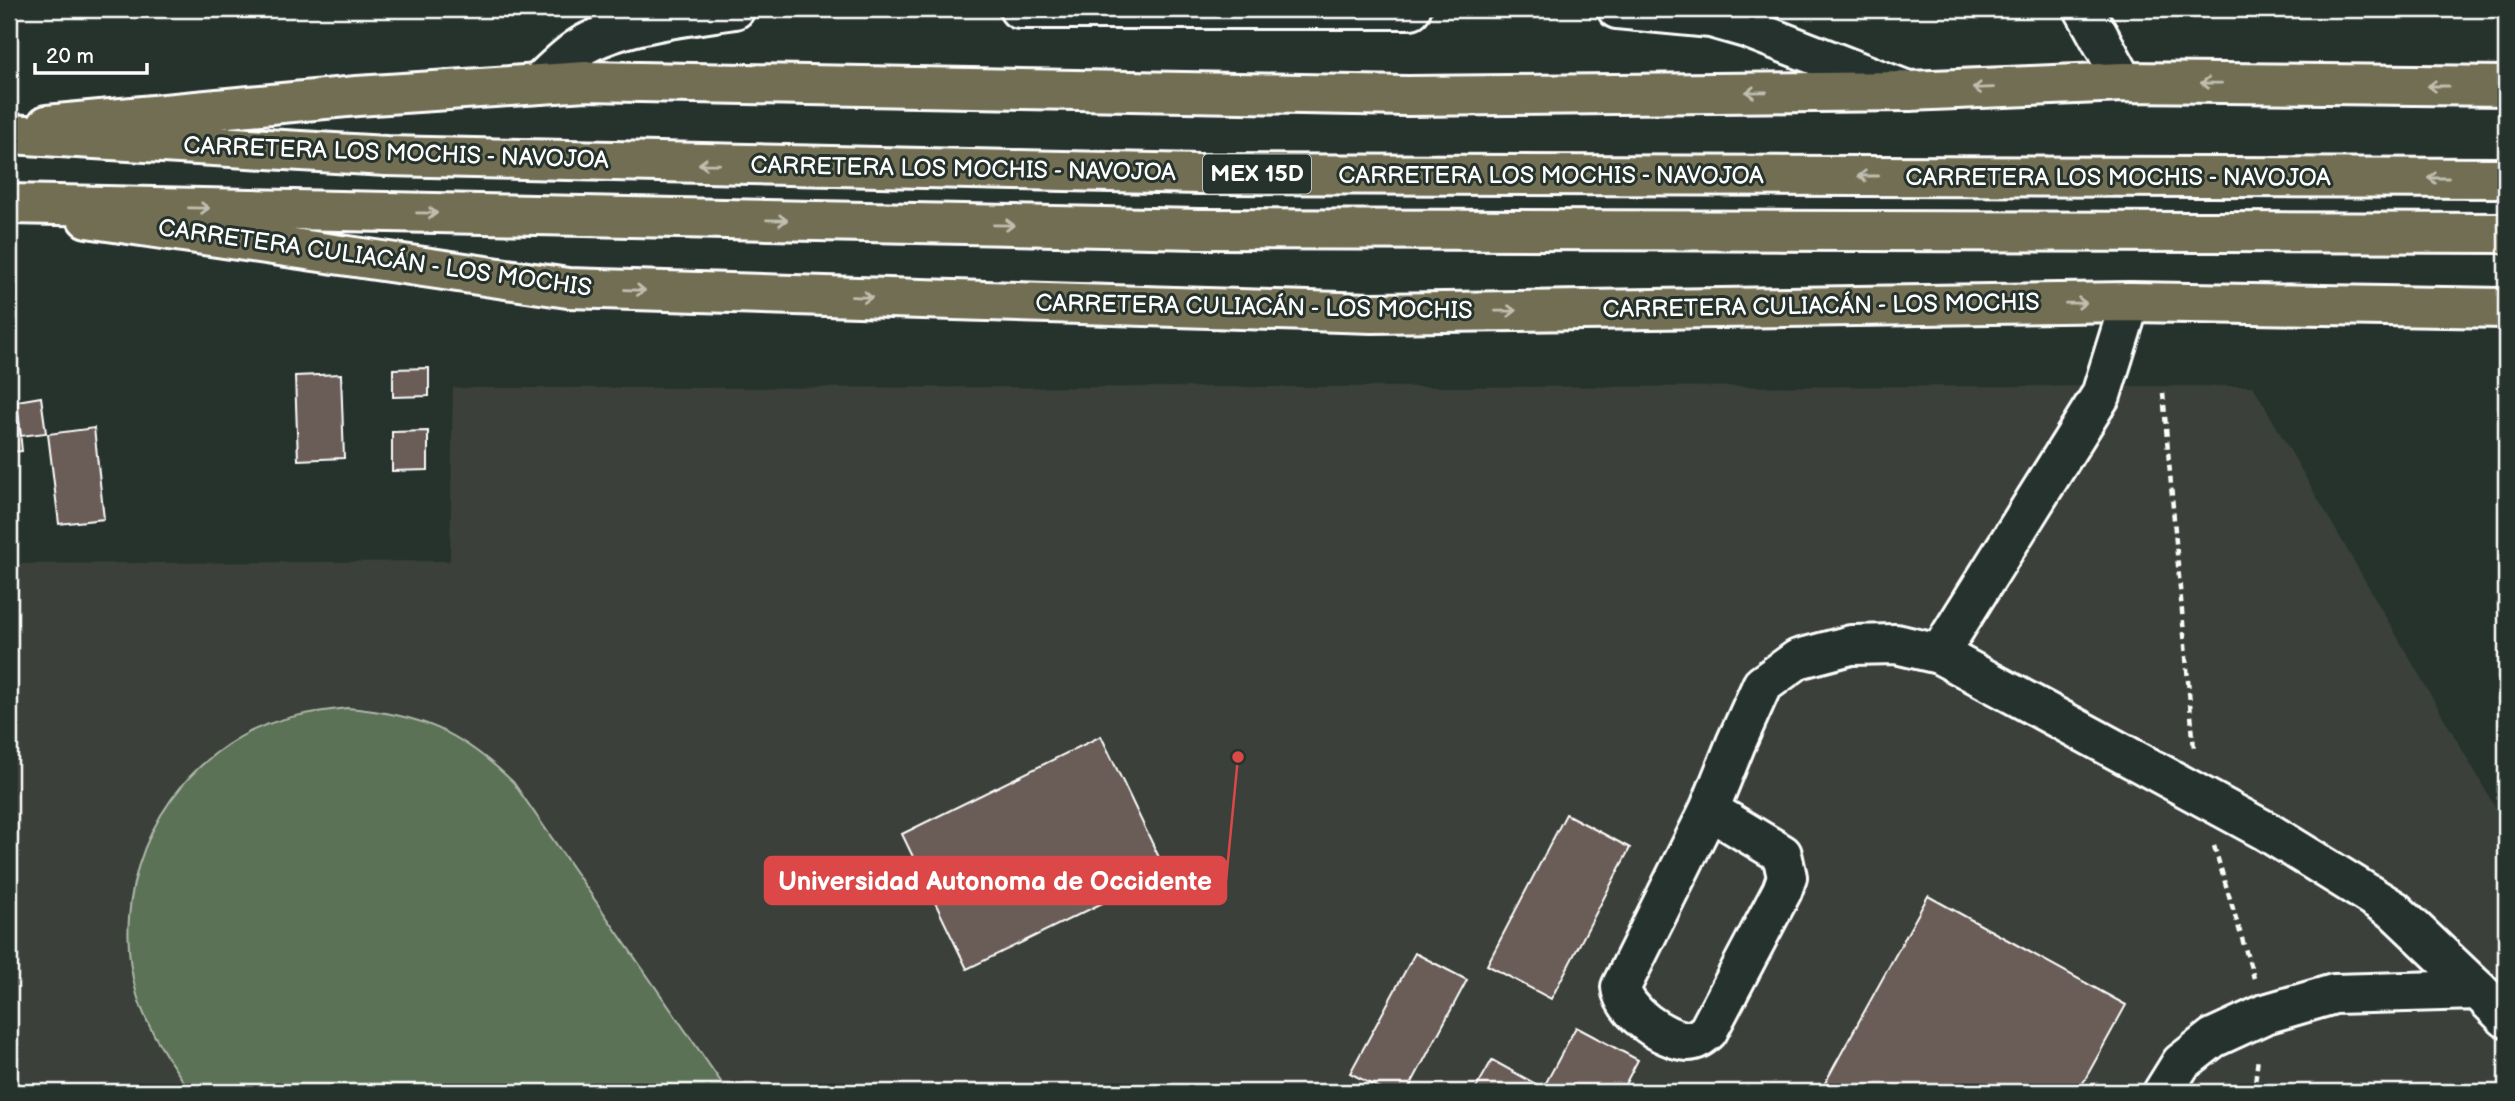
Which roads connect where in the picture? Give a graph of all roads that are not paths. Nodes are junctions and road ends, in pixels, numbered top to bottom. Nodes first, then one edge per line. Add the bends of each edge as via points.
1 (735, 9) edge
2 (1019, 9) edge
3 (1033, 9) edge
4 (1411, 9) edge
5 (1617, 9) edge
6 (2084, 9) edge
7 (1709, 13) edge
8 (2124, 82) junction
9 (538, 84) junction
10 (2506, 86) edge
11 (1908, 91) junction
12 (9, 128) edge
13 (9, 134) edge
14 (2506, 178) edge
15 (9, 205) edge
16 (2506, 233) edge
17 (2130, 302) junction
18 (2506, 308) edge
19 (1939, 653) junction
20 (1709, 810) junction
21 (2478, 990) junction
22 (2506, 1018) edge
23 (2163, 1092) edge

1 - 9 street via 606,35 579,48
2 - 3 street
3 - 4 street
5 - 7 street
6 - 8 street
7 - 11 street
10 -> 8 main road
8 -> 11 main road
11 -> 9 main road via 1407,96
9 - 12 main road
14 -> 13 main road, CARRETERA LOS MOCHIS - NAVOJOA / MEX 15D via 1186,174 386,156
15 -> 16 main road, MEX 15D via 1213,229
15 -> 17 main road, CARRETERA CULIACÁN - LOS MOCHIS via 568,288 1372,313
17 - 18 main road, CARRETERA CULIACÁN - LOS MOCHIS
17 - 19 street via 2101,395
19 - 20 street via 1896,644 1852,645 1798,659 1762,685
19 - 21 street via 2266,831 2394,910
20 - 20 street via 1621,987 1636,1014 1687,1041 1708,1031 1787,877 1782,854
21 - 22 street
21 - 23 street via 2334,994 2265,1014 2213,1038 2181,1063

